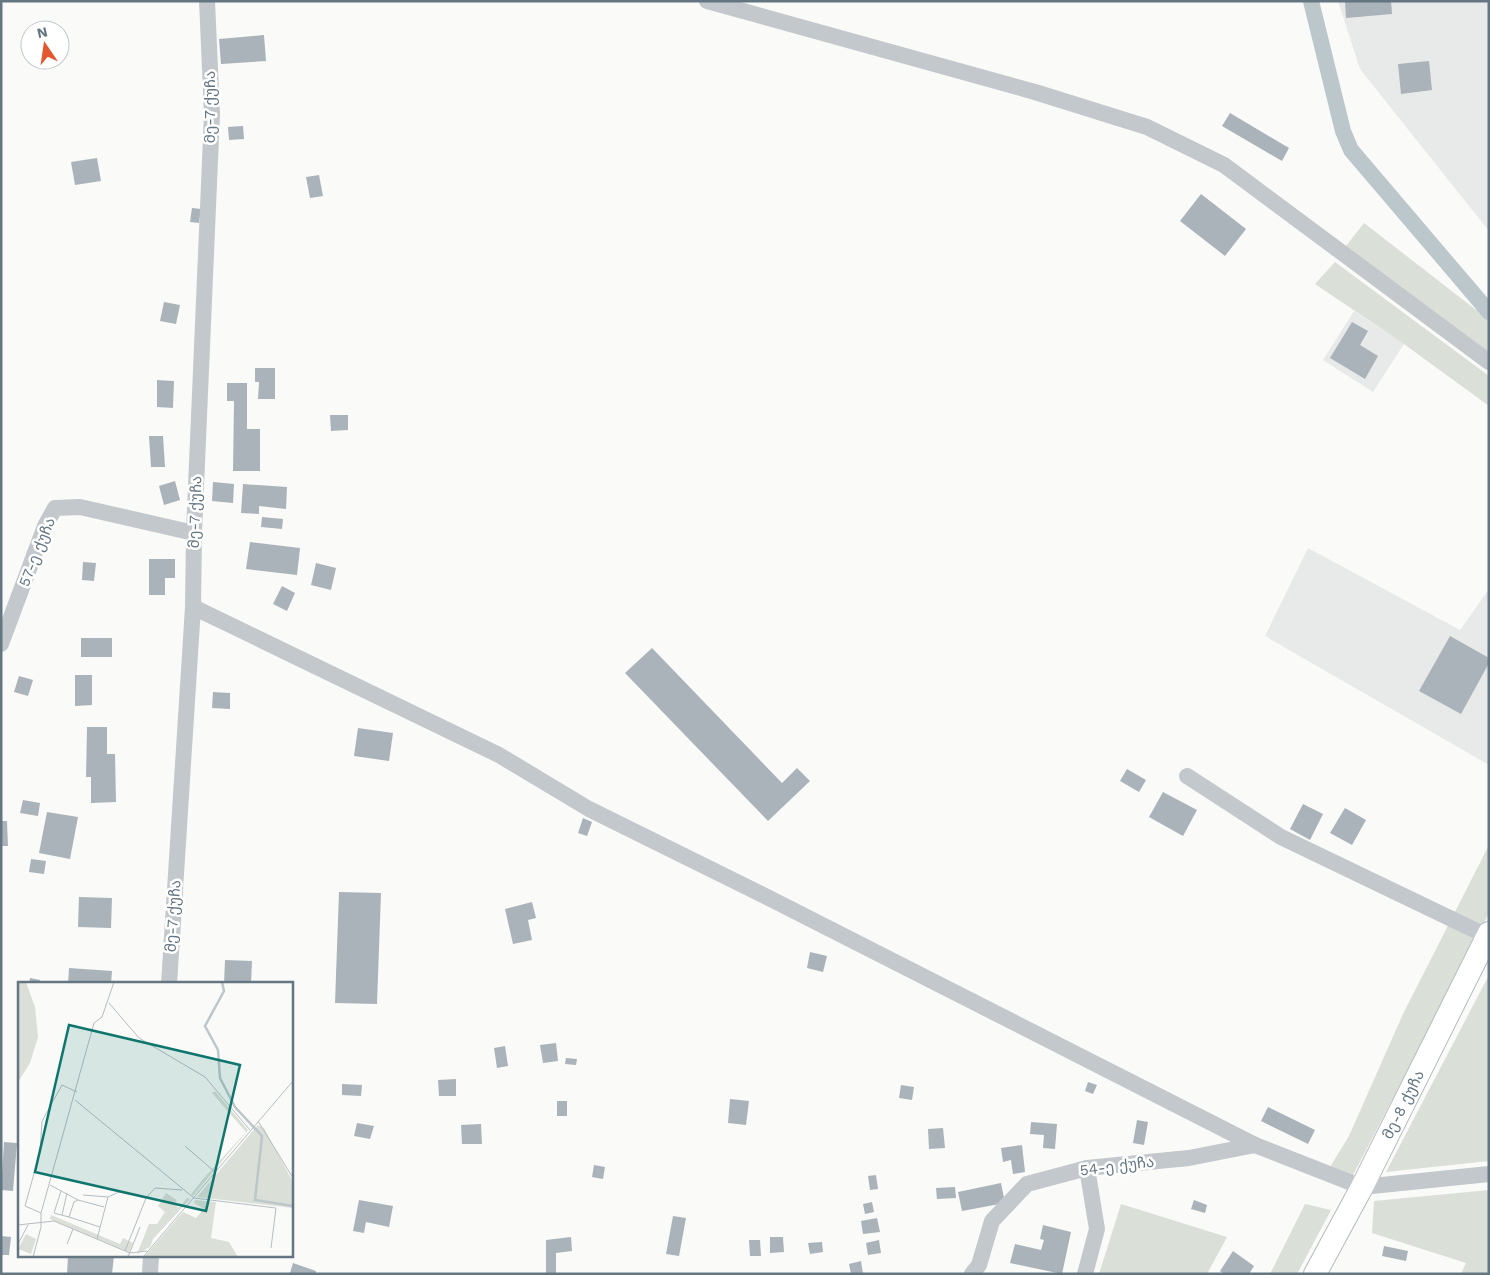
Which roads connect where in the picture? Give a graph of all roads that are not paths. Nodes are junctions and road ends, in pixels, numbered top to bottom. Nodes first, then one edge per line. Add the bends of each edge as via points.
1 (207, 1) edge
2 (707, 1) edge
3 (1489, 362) edge
4 (194, 533) junction
5 (193, 607) junction
6 (1, 644) edge
7 (1187, 776) dead end
8 (1488, 935) edge
9 (169, 982) edge
10 (1255, 1145) junction
11 (1087, 1168) junction
12 (1489, 1174) edge
13 (1362, 1187) junction
14 (151, 1258) edge
15 (150, 1274) edge
16 (972, 1274) edge
17 (1085, 1274) edge
18 (1315, 1274) edge

1 - 4 street, მე-7 ქუჩა via 212,114
2 - 3 street via 1034,92 1147,127 1224,164
4 - 5 street, მე-7 ქუჩა
4 - 6 street, 57-ე ქუჩა via 80,507 55,508 45,526
5 - 9 street, მე-7 ქუჩა
5 - 10 street via 499,755 589,809
7 - 8 street via 1281,837
8 - 13 street, მე-8 ქუჩა
10 - 11 street, 54-ე ქუჩა via 1189,1158
10 - 13 street
11 - 16 street, 54-ე ქუჩა via 1027,1184 992,1221 979,1265
11 - 17 street via 1097,1229
12 - 13 street
13 - 18 street, მე-8 ქუჩა
14 - 15 street

